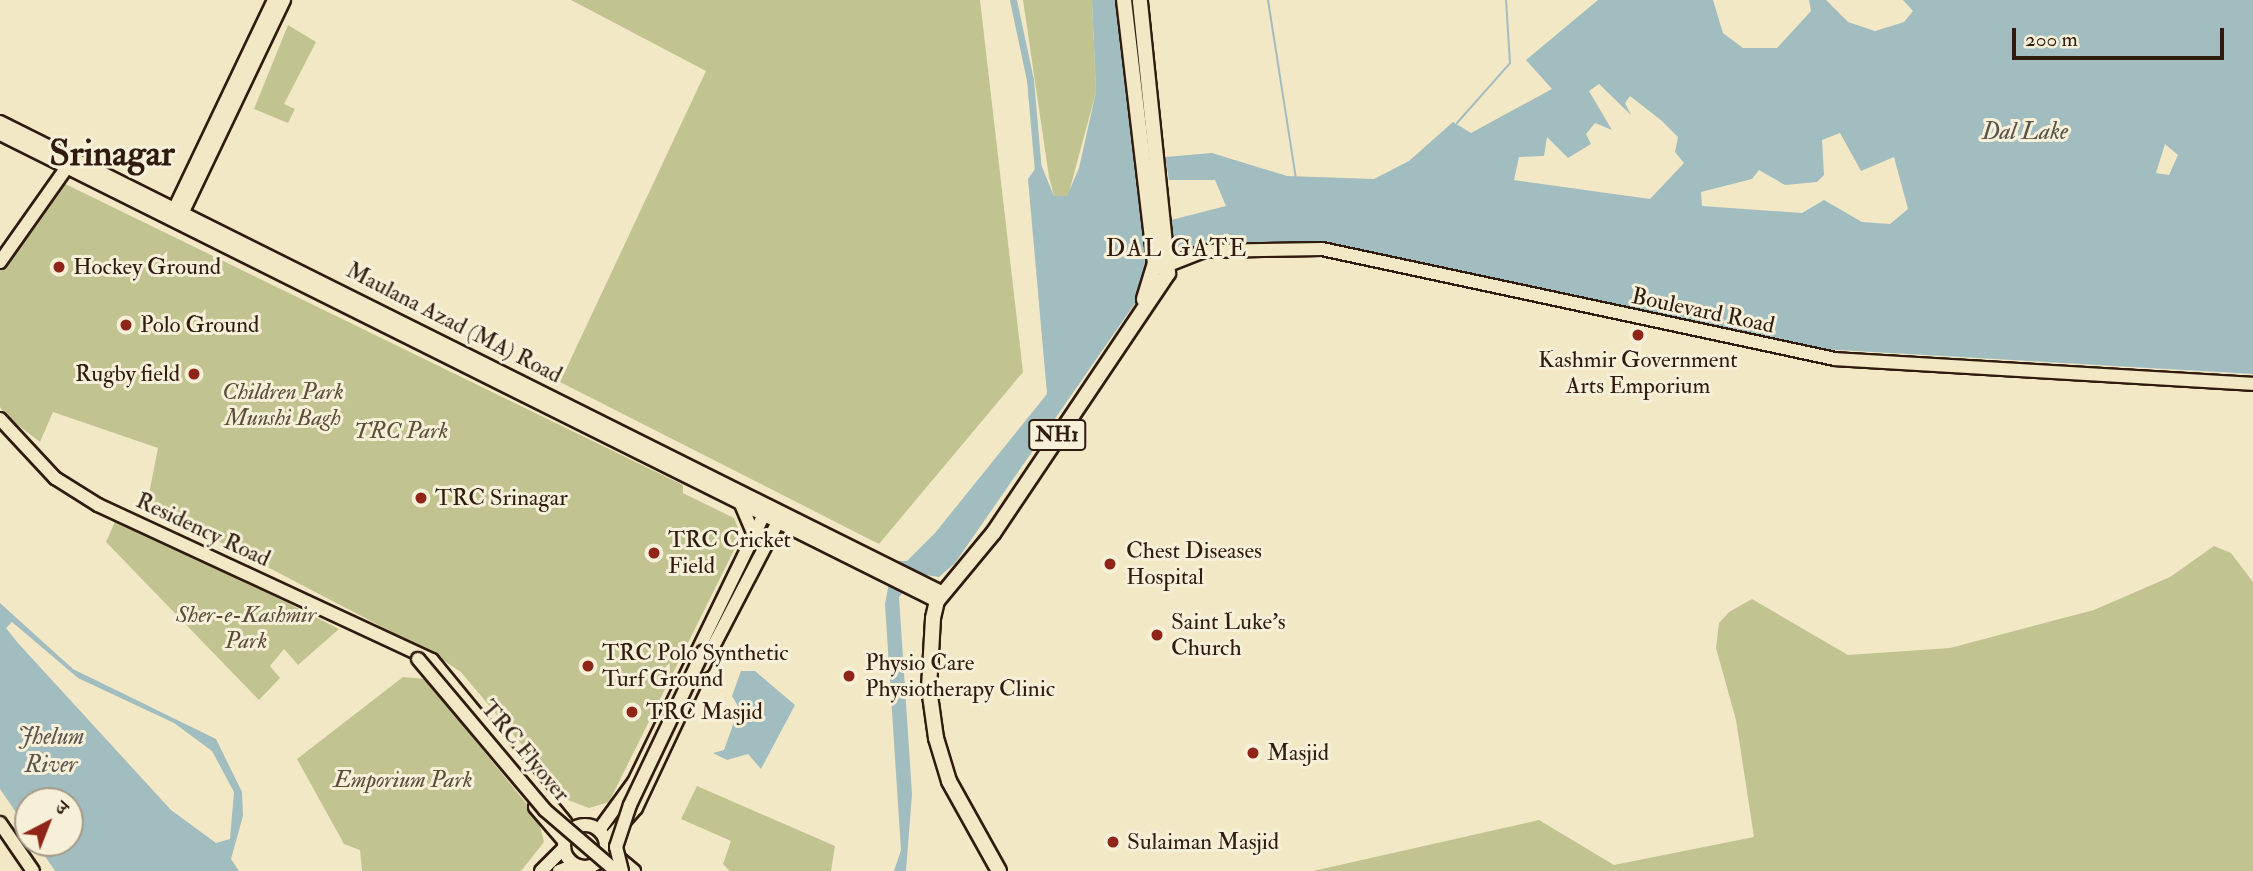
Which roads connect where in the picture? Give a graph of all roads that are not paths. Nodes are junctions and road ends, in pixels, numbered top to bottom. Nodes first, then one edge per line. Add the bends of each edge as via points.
1 (274, 0) edge
2 (284, 0) edge
3 (1124, 0) edge
4 (1140, 0) edge
5 (1141, 77) junction
6 (0, 122) edge
7 (0, 134) edge
8 (67, 167) junction
9 (176, 216) junction
10 (1170, 256) junction
11 (0, 262) edge
12 (1155, 272) junction
13 (2253, 384) edge
14 (0, 419) edge
15 (1011, 500) junction
16 (740, 502) junction
17 (767, 508) junction
18 (781, 516) junction
19 (755, 537) junction
20 (933, 593) junction
21 (707, 641) junction
22 (414, 654) junction
23 (0, 823) edge
24 (572, 829) junction
25 (599, 830) junction
26 (564, 845) junction
27 (607, 845) junction
28 (575, 865) junction
29 (599, 868) edge
30 (33, 871) edge
31 (541, 871) edge
32 (559, 871) edge
33 (615, 871) edge
34 (621, 871) edge
35 (634, 871) edge
36 (999, 871) edge

1 - 9 main road
2 - 9 main road
3 - 5 highway, NH1
4 - 5 highway, NH1
5 - 10 highway, NH1
5 - 12 highway, NH1
6 - 9 main road, Maulana Azad (MA) Road
7 - 8 main road, Maulana Azad (MA) Road
8 - 9 main road, Maulana Azad (MA) Road
8 - 11 main road
9 - 16 main road, Maulana Azad (MA) Road
9 - 17 main road, Maulana Azad (MA) Road
10 - 12 main road, Boulevard Road
10 - 13 main road, Boulevard Road via 1322,249 1835,359
10 - 15 highway, NH1 via 1159,292
12 - 15 highway, NH1 via 1143,301
14 - 22 main road, Residency Road via 55,478 98,505
15 - 20 highway, NH1
16 - 17 main road, Maulana Azad (MA) Road
16 - 19 main road
17 - 18 main road, Maulana Azad (MA) Road
17 - 19 main road
18 - 20 main road, Maulana Azad (MA) Road
18 - 21 main road
19 - 21 main road
20 - 36 highway via 929,664 941,757
21 - 25 main road via 634,782
21 - 27 main road via 636,808
21 - 34 main road, bridge via 630,805 616,847
22 - 24 main road, Residency Road via 443,671
22 - 26 main road, Residency Road
22 - 33 main road, TRC Flyover, bridge via 545,810
23 - 30 main road
24 - 25 main road via 586,824
24 - 26 main road
25 - 27 main road
26 - 28 main road
26 - 31 main road
27 - 29 main road
27 - 35 main road
28 - 29 main road
28 - 32 main road

